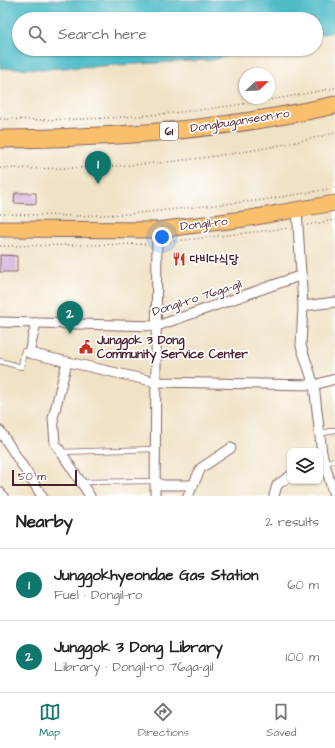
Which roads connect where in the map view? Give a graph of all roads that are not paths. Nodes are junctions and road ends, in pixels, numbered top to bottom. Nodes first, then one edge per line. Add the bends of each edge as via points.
1 (335, 105) edge
2 (0, 139) edge
3 (335, 203) edge
4 (297, 209) junction
5 (0, 229) edge
6 (158, 239) junction
7 (302, 275) junction
8 (335, 302) edge
9 (303, 306) junction
10 (0, 322) edge
11 (36, 323) junction
12 (156, 326) junction
13 (29, 353) junction
14 (0, 361) edge
15 (66, 362) junction
16 (335, 379) edge
17 (156, 382) junction
18 (314, 385) junction
19 (335, 430) edge
20 (0, 431) edge
21 (320, 434) junction
22 (231, 448) dead end
23 (321, 448) edge
24 (155, 449) junction
25 (61, 452) junction
26 (323, 458) edge
27 (335, 460) edge
28 (325, 463) junction
29 (287, 478) edge
30 (155, 480) junction
31 (81, 482) junction
32 (193, 485) junction
33 (0, 492) edge
34 (334, 493) edge
35 (3, 496) edge
36 (42, 496) edge
37 (90, 496) edge
38 (155, 496) edge
39 (188, 496) edge
40 (274, 496) edge

1 - 2 highway, Dongbuganseon-ro / 61 via 219,127 83,137
3 - 4 main road, Dongil-ro
4 - 6 main road, Dongil-ro
4 - 7 street
5 - 6 main road, Dongil-ro
6 - 12 street
7 - 9 street
7 - 12 street, Dongil-ro 76ga-gil
8 - 9 street
9 - 18 street via 302,346
10 - 11 street, Dongil-ro 76ga-gil
11 - 12 street, Dongil-ro 76ga-gil
11 - 13 street
12 - 17 street
13 - 14 lane via 24,351 21,367
13 - 15 street
15 - 17 street
15 - 25 street via 53,418 55,443
16 - 18 street
17 - 18 street
17 - 24 street
18 - 21 street
19 - 21 lane
20 - 36 street
21 - 23 street
22 - 32 street via 201,468
24 - 25 lane
24 - 30 street
25 - 31 street
26 - 28 street
27 - 28 lane
28 - 34 street
29 - 40 street via 277,485
30 - 31 lane
30 - 32 street via 162,485
30 - 38 street
31 - 37 street
32 - 39 street
33 - 35 street

